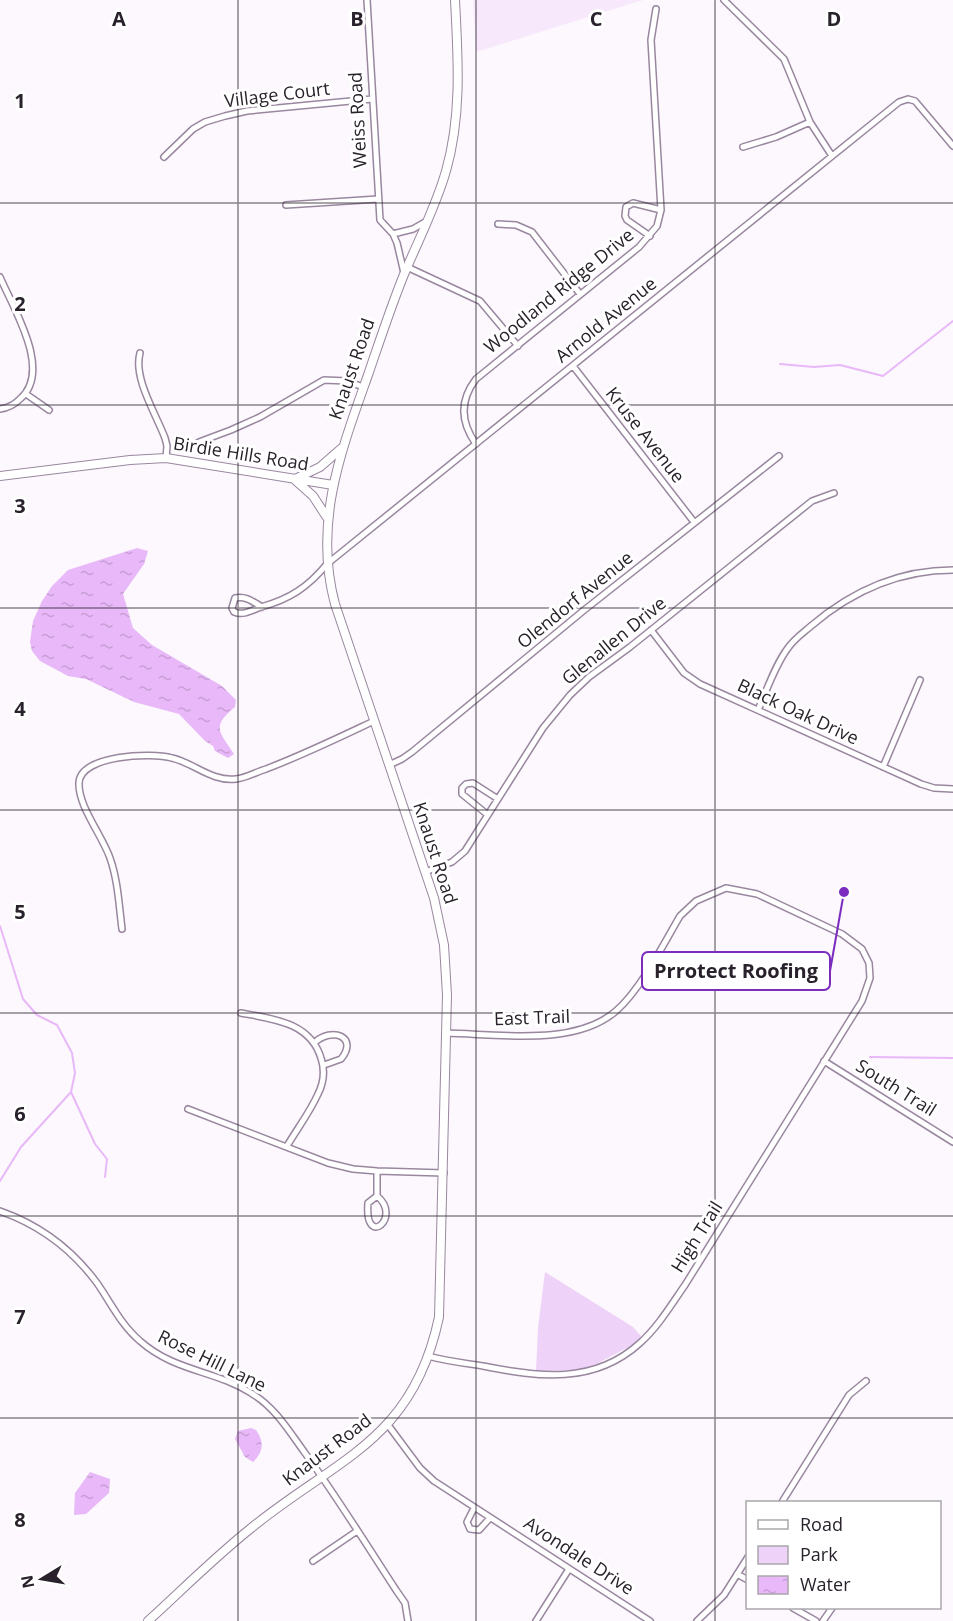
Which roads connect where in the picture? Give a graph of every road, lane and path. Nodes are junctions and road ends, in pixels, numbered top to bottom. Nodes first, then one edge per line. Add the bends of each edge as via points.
1 (367, 0) edge
2 (455, 0) edge
3 (724, 0) edge
4 (656, 9) dead end
5 (372, 99) junction
6 (810, 122) junction
7 (953, 146) edge
8 (743, 147) dead end
9 (832, 156) junction
10 (164, 157) dead end
11 (378, 199) junction
12 (286, 205) dead end
13 (661, 210) junction
14 (427, 221) junction
15 (498, 224) dead end
16 (393, 234) junction
17 (650, 236) junction
18 (406, 271) junction
19 (0, 277) edge
20 (580, 294) junction
21 (518, 346) junction
22 (140, 353) dead end
23 (573, 366) junction
24 (363, 387) junction
25 (26, 394) junction
26 (0, 409) edge
27 (49, 410) dead end
28 (199, 442) dead end
29 (476, 444) junction
30 (344, 447) junction
31 (779, 456) dead end
32 (166, 458) junction
33 (0, 476) edge
34 (294, 479) junction
35 (333, 485) junction
36 (834, 493) dead end
37 (328, 519) junction
38 (694, 522) junction
39 (327, 564) junction
40 (953, 570) edge
41 (261, 607) junction
42 (651, 630) junction
43 (920, 680) dead end
44 (758, 710) junction
45 (374, 720) junction
46 (389, 765) junction
47 (883, 767) junction
48 (953, 789) edge
49 (498, 799) junction
50 (488, 815) junction
51 (425, 872) junction
52 (122, 930) dead end
53 (862, 949) joint
54 (241, 1013) dead end
55 (446, 1033) junction
56 (314, 1042) junction
57 (824, 1061) junction
58 (324, 1065) junction
59 (189, 1109) dead end
60 (953, 1142) edge
61 (287, 1146) junction
62 (377, 1171) junction
63 (444, 1173) junction
64 (377, 1196) junction
65 (0, 1211) edge
66 (428, 1356) junction
67 (866, 1381) dead end
68 (388, 1425) junction
69 (322, 1477) junction
70 (783, 1501) edge
71 (474, 1508) junction
72 (490, 1518) junction
73 (357, 1531) junction
74 (746, 1559) edge
75 (313, 1561) dead end
76 (569, 1569) junction
77 (737, 1574) junction
78 (746, 1579) edge
79 (795, 1609) edge
80 (148, 1621) edge
81 (408, 1621) edge
82 (536, 1621) edge
83 (650, 1621) edge
84 (696, 1621) edge
85 (816, 1621) edge

1 - 5 street, Weiss Road
2 - 14 main road, Knaust Road via 456,124 446,170
3 - 6 street via 784,59
4 - 13 street, Woodland Ridge Drive via 651,40
5 - 10 street, Village Court via 225,116 193,129
5 - 11 street, Weiss Road
6 - 8 street
6 - 9 street
7 - 9 street, Arnold Avenue via 923,109 913,100 906,100
9 - 23 street, Arnold Avenue
11 - 12 street
11 - 16 street, Weiss Road via 380,220
13 - 17 street, Woodland Ridge Drive
13 - 17 street via 633,203 626,207 627,220
14 - 16 street via 413,230
14 - 18 main road, Knaust Road
15 - 20 street via 516,225 532,232
16 - 18 street, Weiss Road
17 - 20 street, Woodland Ridge Drive
18 - 21 street via 480,301
18 - 24 main road, Knaust Road
19 - 25 street via 32,353 34,366
20 - 21 street, Woodland Ridge Drive
21 - 29 street, Woodland Ridge Drive via 476,380 466,398 465,423
22 - 32 street via 139,375 165,438
23 - 29 street, Arnold Avenue
23 - 38 street, Kruse Avenue
24 - 28 street via 347,381 324,380 260,417
24 - 30 main road, Knaust Road
25 - 26 street via 13,406
25 - 27 street
29 - 39 street, Arnold Avenue
30 - 34 main road via 320,467
30 - 35 main road, Knaust Road
31 - 38 street, Olendorf Avenue
32 - 33 main road, Birdie Hills Road
32 - 34 main road, Birdie Hills Road
34 - 35 main road, Birdie Hills Road
34 - 37 main road via 313,496
35 - 37 main road, Knaust Road
36 - 42 street, Glenallen Drive via 812,501
37 - 39 main road, Knaust Road
38 - 46 street, Olendorf Avenue via 412,752
39 - 41 street, Arnold Avenue via 300,590
39 - 45 main road, Knaust Road via 336,610
40 - 44 street via 889,579 829,612 786,650
41 - 41 street, Arnold Avenue via 239,614 232,608 235,598 241,597
42 - 44 street, Black Oak Drive via 692,679
42 - 49 street, Glenallen Drive via 570,695 543,728
43 - 47 street
44 - 47 street, Black Oak Drive
45 - 46 main road, Knaust Road
45 - 52 street via 298,757 237,779 211,776 162,756 115,759 85,769 79,785 82,799 117,877
46 - 51 main road, Knaust Road
47 - 48 street, Black Oak Drive via 921,784
49 - 50 street, Glenallen Drive
49 - 50 street via 473,783 462,788 465,798
50 - 51 street, Glenallen Drive via 462,855
51 - 55 main road, Knaust Road via 438,913 446,962
53 - 55 street, East Trail via 842,934 757,894 726,888 687,908 631,995 599,1024 574,1033 550,1035
53 - 57 street, High Trail via 869,963 867,990
54 - 56 street via 295,1025
55 - 63 main road, Knaust Road
56 - 58 street
56 - 58 street via 332,1034 346,1040 347,1048 341,1059
57 - 60 street, South Trail
57 - 66 street, High Trail via 685,1285 639,1344 614,1362 586,1373 510,1372
58 - 61 street via 319,1093
59 - 61 street
61 - 62 street via 328,1163
62 - 63 street
62 - 64 street
63 - 66 main road, Knaust Road via 440,1303
64 - 64 street via 386,1208 386,1221 377,1227 369,1223 367,1216 368,1203
65 - 69 street, Rose Hill Lane via 33,1225 68,1250 98,1284 125,1326 155,1353 232,1383 269,1407
66 - 68 main road, Knaust Road via 414,1388
67 - 70 street via 849,1395
68 - 69 main road, Knaust Road via 364,1448
68 - 71 street, Avondale Drive via 426,1474
69 - 73 street, Rose Hill Lane
69 - 80 main road, Knaust Road via 250,1529
71 - 72 street, Avondale Drive
71 - 72 street via 467,1522 470,1529 479,1530
72 - 76 street, Avondale Drive
73 - 75 street
73 - 81 street, Rose Hill Lane via 405,1603
74 - 77 street
76 - 82 street
76 - 83 street, Avondale Drive
77 - 78 street
77 - 84 street via 724,1595
79 - 85 street

